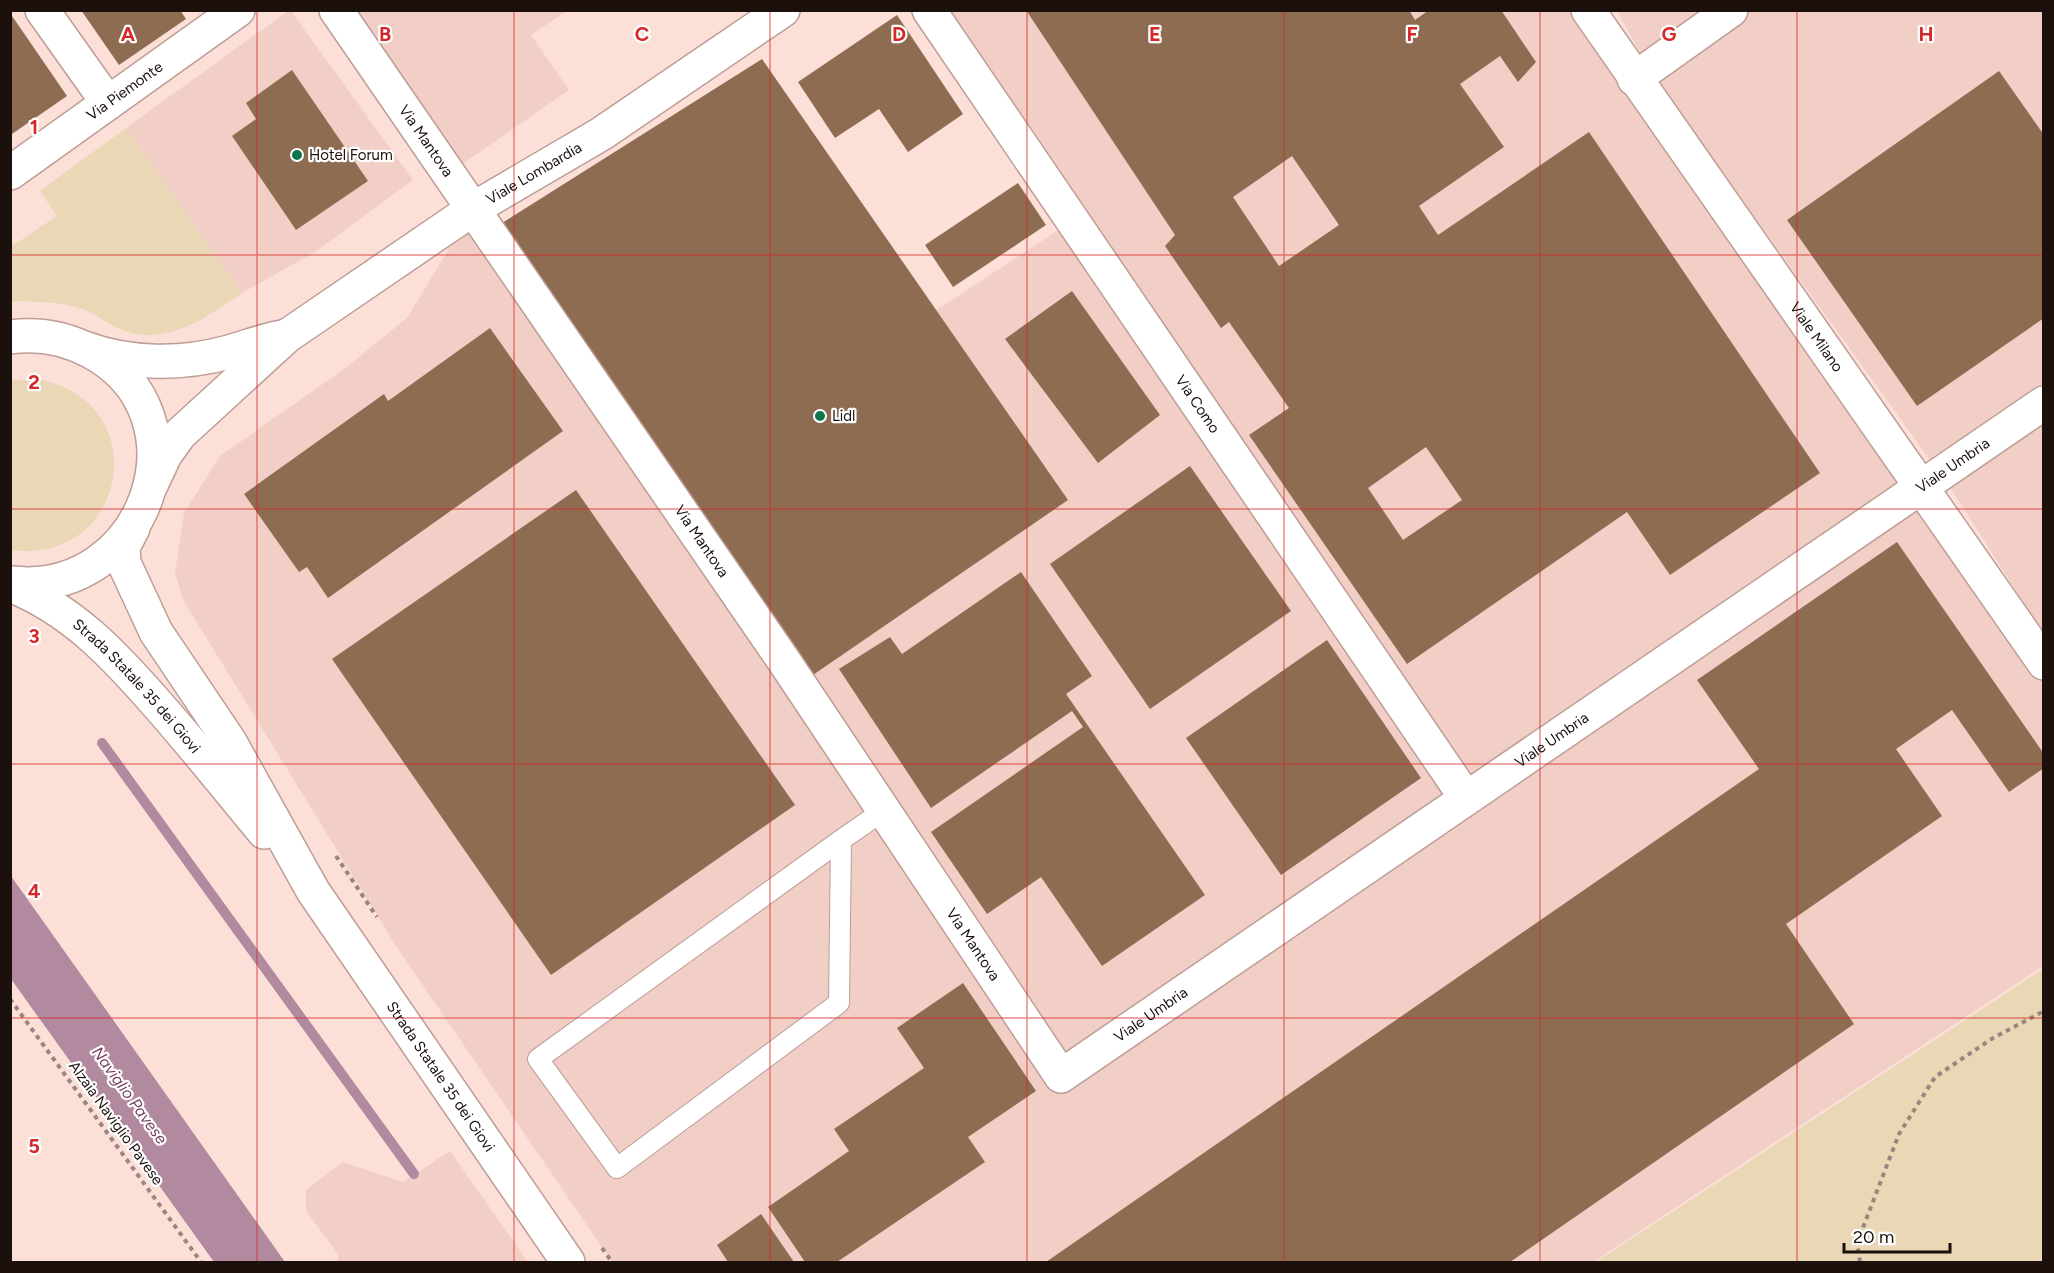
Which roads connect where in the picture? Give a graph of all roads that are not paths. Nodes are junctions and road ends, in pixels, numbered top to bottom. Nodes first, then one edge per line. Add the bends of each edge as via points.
1 (42, 10) edge
2 (238, 10) edge
3 (336, 10) edge
4 (783, 10) edge
5 (929, 10) edge
6 (1588, 10) edge
7 (1731, 10) edge
8 (1634, 79) junction
9 (108, 103) junction
10 (10, 173) edge
11 (473, 209) junction
12 (287, 336) junction
13 (10, 337) edge
14 (84, 348) junction
15 (2043, 403) edge
16 (1920, 486) junction
17 (150, 489) junction
18 (133, 528) junction
19 (10, 584) edge
20 (2043, 663) edge
21 (1466, 798) junction
22 (883, 811) junction
23 (842, 840) junction
24 (313, 891) junction
25 (1061, 1076) joint
26 (568, 1263) edge

1 - 9 street
2 - 9 street, Via Piemonte
3 - 11 street, Via Mantova
4 - 11 street, Viale Lombardia via 601,134
5 - 21 street, Via Como
6 - 8 street, Viale Milano
7 - 8 street
8 - 16 street, Viale Milano
9 - 10 street, Via Piemonte
11 - 12 street, Viale Lombardia
11 - 22 street, Via Mantova
12 - 14 street, Viale Lombardia via 215,356 168,361 115,358
12 - 17 street, Viale Lombardia via 180,434 165,455
13 - 14 street via 53,337
14 - 17 street via 115,369 140,403 153,447
15 - 16 street, Viale Umbria
16 - 20 street, Viale Milano
16 - 21 street, Viale Umbria
17 - 18 street, Viale Lombardia
18 - 19 street via 112,553 80,573 49,582
18 - 24 street, Strada Statale 35 dei Giovi via 122,554 143,606 164,646 230,742
19 - 24 street, Strada Statale 35 dei Giovi via 60,611 100,641
21 - 25 street, Viale Umbria
22 - 23 lane
22 - 25 street, Via Mantova
23 - 23 lane via 839,1002 617,1168 538,1059
24 - 26 street, Strada Statale 35 dei Giovi

